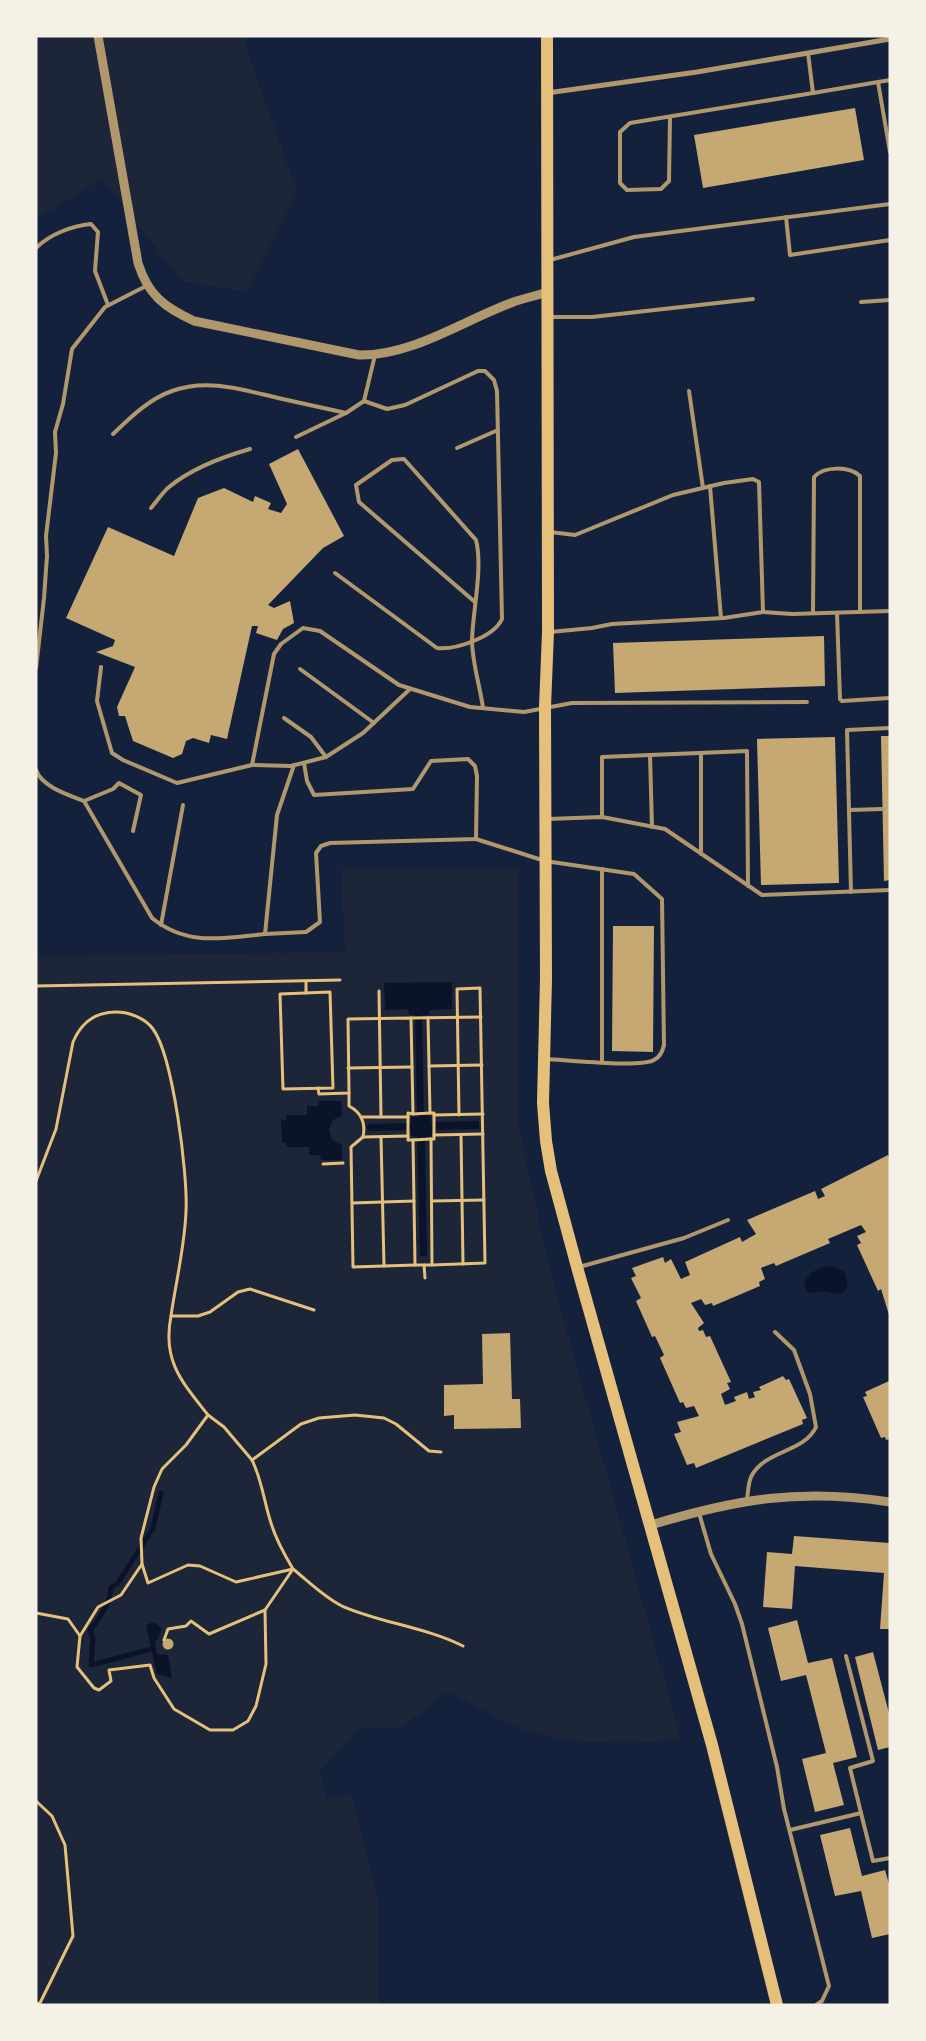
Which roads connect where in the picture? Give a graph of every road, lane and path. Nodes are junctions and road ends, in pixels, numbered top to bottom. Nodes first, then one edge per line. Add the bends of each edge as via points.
1 (98, 36) edge
2 (547, 36) edge
3 (889, 38) edge
4 (808, 53) junction
5 (890, 80) edge
6 (878, 82) junction
7 (546, 93) junction
8 (813, 93) junction
9 (670, 118) junction
10 (890, 152) edge
11 (890, 204) edge
12 (786, 216) junction
13 (890, 240) edge
14 (36, 248) edge
15 (548, 261) junction
16 (146, 286) junction
17 (548, 292) junction
18 (753, 299) dead end
19 (890, 300) edge
20 (862, 302) dead end
21 (108, 305) junction
22 (548, 318) junction
23 (375, 355) junction
24 (688, 390) dead end
25 (364, 401) junction
26 (346, 413) junction
27 (498, 430) junction
28 (113, 434) dead end
29 (296, 437) dead end
30 (457, 448) dead end
31 (250, 449) dead end
32 (710, 486) junction
33 (703, 488) junction
34 (151, 508) dead end
35 (548, 532) junction
36 (335, 573) dead end
37 (475, 602) junction
38 (890, 611) edge
39 (763, 612) junction
40 (837, 612) junction
41 (860, 612) junction
42 (813, 613) junction
43 (721, 618) junction
44 (548, 632) junction
45 (472, 642) junction
46 (101, 667) dead end
47 (36, 668) edge
48 (300, 669) dead end
49 (410, 689) junction
50 (890, 698) edge
51 (807, 702) dead end
52 (544, 707) junction
53 (483, 708) junction
54 (284, 718) dead end
55 (374, 723) junction
56 (890, 728) edge
57 (701, 753) junction
58 (650, 755) junction
59 (326, 757) junction
60 (304, 763) junction
61 (252, 765) junction
62 (294, 765) junction
63 (36, 770) edge
64 (37, 779) edge
65 (84, 801) junction
66 (183, 805) dead end
67 (883, 809) dead end
68 (849, 810) junction
69 (602, 817) junction
70 (546, 820) junction
71 (652, 827) junction
72 (134, 831) dead end
73 (476, 839) junction
74 (701, 854) junction
75 (545, 861) junction
76 (602, 869) junction
77 (748, 886) junction
78 (890, 890) edge
79 (851, 892) junction
80 (161, 925) junction
81 (266, 934) junction
82 (340, 980) dead end
83 (306, 981) junction
84 (36, 986) edge
85 (379, 990) dead end
86 (306, 993) junction
87 (481, 1016) junction
88 (457, 1017) junction
89 (380, 1018) junction
90 (412, 1018) junction
91 (428, 1018) junction
92 (546, 1059) junction
93 (602, 1061) junction
94 (458, 1065) junction
95 (482, 1065) junction
96 (429, 1066) junction
97 (380, 1067) junction
98 (412, 1067) junction
99 (348, 1068) junction
100 (318, 1088) junction
101 (349, 1093) junction
102 (415, 1113) junction
103 (432, 1114) junction
104 (483, 1114) junction
105 (459, 1115) junction
106 (362, 1117) junction
107 (382, 1117) junction
108 (408, 1117) junction
109 (434, 1133) junction
110 (408, 1134) junction
111 (484, 1134) junction
112 (461, 1135) junction
113 (363, 1137) junction
114 (381, 1137) junction
115 (415, 1139) junction
116 (428, 1139) junction
117 (342, 1163) dead end
118 (324, 1164) dead end
119 (36, 1181) edge
120 (462, 1200) junction
121 (484, 1200) junction
122 (414, 1201) junction
123 (432, 1201) junction
124 (382, 1202) junction
125 (352, 1203) junction
126 (728, 1220) dead end
127 (463, 1264) junction
128 (415, 1265) junction
129 (424, 1265) junction
130 (432, 1265) junction
131 (384, 1266) junction
132 (577, 1267) junction
133 (425, 1278) dead end
134 (314, 1310) dead end
135 (171, 1316) junction
136 (775, 1332) dead end
137 (208, 1416) junction
138 (441, 1452) dead end
139 (252, 1460) junction
140 (747, 1500) junction
141 (890, 1502) edge
142 (699, 1510) junction
143 (651, 1525) junction
144 (142, 1564) junction
145 (293, 1569) junction
146 (265, 1610) junction
147 (36, 1613) edge
148 (80, 1636) junction
149 (164, 1640) dead end
150 (463, 1646) dead end
151 (846, 1656) dead end
152 (36, 1801) edge
153 (861, 1813) junction
154 (790, 1830) junction
155 (890, 1858) edge
156 (36, 2004) edge
157 (777, 2005) edge
158 (816, 2005) edge

1 - 16 street via 135,249
2 - 7 main road
3 - 4 street
4 - 7 street
4 - 8 lane
5 - 6 lane
6 - 8 lane
6 - 10 lane
7 - 15 main road
8 - 9 lane
9 - 9 lane via 630,123 620,132 620,183 627,190 661,189 670,181
11 - 12 lane
12 - 13 lane via 790,254
12 - 15 lane via 634,238
14 - 21 lane via 43,241 77,226 91,224 98,232 95,271
15 - 17 main road
16 - 21 lane
16 - 23 street via 173,311 194,320 358,355
17 - 22 main road
17 - 23 street via 512,302 401,350
18 - 22 lane via 592,317
19 - 20 lane
21 - 47 lane via 72,349 55,432 56,453
22 - 35 main road
23 - 25 lane
24 - 33 lane
25 - 26 lane
25 - 27 lane via 387,409 405,405 478,371 485,371 494,380 497,391
26 - 28 lane via 225,386 199,385 160,396
26 - 29 lane
27 - 30 lane
27 - 45 lane via 502,619
31 - 34 lane via 215,460 194,471 168,487
32 - 33 lane
32 - 39 lane via 753,479 759,482
32 - 43 lane
33 - 35 lane via 673,495 575,534
35 - 44 main road
36 - 45 lane via 437,648
37 - 37 lane via 476,540 404,459 392,460 356,485 359,502
37 - 45 lane
38 - 41 lane
39 - 42 lane
39 - 43 lane
40 - 41 lane
40 - 42 lane
40 - 50 lane via 840,699
41 - 42 lane via 860,476 847,470 829,469 818,472 814,477
43 - 44 lane via 612,624
44 - 52 main road
45 - 53 lane
46 - 61 lane via 97,701 112,753 177,784
48 - 55 lane
49 - 53 lane
49 - 55 lane
49 - 61 lane via 320,631 303,628 281,644 274,654
51 - 52 lane via 572,703
52 - 53 lane via 524,712
52 - 70 main road
54 - 59 lane via 311,737
55 - 59 lane
56 - 68 lane via 847,730
57 - 58 lane
57 - 74 lane
57 - 77 lane via 747,751
58 - 69 lane via 602,757
58 - 71 lane
59 - 60 lane
60 - 62 lane
60 - 73 lane via 307,781 314,795 413,789 431,761 468,760 475,766 477,776
61 - 62 lane
62 - 81 lane via 277,815
63 - 64 lane
64 - 65 lane
65 - 72 lane via 113,789 119,783 141,794
65 - 80 lane via 152,918
66 - 80 lane
67 - 68 lane
68 - 79 lane
69 - 70 lane
69 - 71 lane
70 - 75 main road
71 - 74 lane via 665,829
73 - 75 lane
73 - 81 lane via 330,843 321,846 316,852 320,922 306,932
74 - 77 lane
75 - 76 lane
75 - 92 main road
76 - 93 lane
76 - 93 lane via 634,874 662,898 664,1045 654,1060 633,1064
77 - 79 lane via 762,895
78 - 79 lane
80 - 81 lane via 182,936 208,940
82 - 83 path
83 - 84 path
83 - 86 path
85 - 89 path
86 - 100 path via 330,992 333,1088
86 - 100 path via 280,994 282,1089
87 - 88 path
87 - 88 path via 480,988 457,989
87 - 95 path
88 - 91 path
88 - 94 path
89 - 90 path
89 - 97 path
89 - 99 path via 348,1019
90 - 91 path
90 - 98 path
91 - 96 path
92 - 93 lane
92 - 132 main road via 543,1103 546,1141
94 - 95 path
94 - 96 path
94 - 105 path
95 - 104 path
96 - 103 path
97 - 98 path
97 - 99 path
97 - 107 path
98 - 102 path
99 - 101 path
100 - 101 path via 319,1094
101 - 106 path via 349,1106
102 - 103 path
102 - 108 path via 408,1114
103 - 105 path
103 - 109 path
104 - 105 path
104 - 111 path
106 - 107 path
106 - 113 path
107 - 108 path
108 - 110 path
109 - 112 path
109 - 116 path via 434,1139
110 - 114 path
110 - 115 path via 408,1140
111 - 112 path
111 - 121 path
112 - 120 path
113 - 114 path
113 - 125 path via 351,1147
114 - 124 path
115 - 116 path
115 - 122 path
116 - 123 path
117 - 118 path
119 - 135 path via 56,1129 72,1042 78,1030 96,1016 111,1012 124,1012 142,1019 153,1029 168,1065 184,1181 186,1210
120 - 121 path
120 - 123 path
120 - 127 path
121 - 127 path via 485,1263
122 - 124 path
122 - 128 path
123 - 130 path
124 - 125 path
124 - 131 path
125 - 131 path via 353,1267
126 - 132 lane via 684,1238
127 - 130 path
128 - 129 path
128 - 131 path
129 - 130 path
129 - 133 path
132 - 143 main road
134 - 135 path via 250,1289 238,1292 210,1312 198,1316
135 - 137 path via 168,1331 172,1365
136 - 140 lane via 794,1350 810,1394 816,1427 809,1438 776,1454 754,1472
137 - 139 path via 224,1427
137 - 144 path via 162,1469 141,1538
138 - 139 path via 429,1451 384,1418 355,1415 319,1418 301,1424
139 - 145 path via 260,1477 270,1522
140 - 141 street via 817,1494
140 - 142 street
142 - 143 street
142 - 154 lane via 710,1554 742,1624
143 - 157 main road via 712,1745
144 - 145 path via 148,1583 188,1565 200,1566 236,1582
144 - 148 path via 121,1595 98,1607
145 - 146 path
145 - 150 path via 340,1605
146 - 148 path via 266,1664 256,1706 248,1720 233,1730 210,1730 174,1709 154,1678 150,1665 109,1670 111,1681 99,1690 94,1688 78,1666
146 - 149 path via 209,1634 191,1621 186,1626 168,1629
147 - 148 path via 68,1619
151 - 153 lane via 873,1761 850,1768
152 - 156 path via 52,1816 65,1845 73,1936 40,2003
153 - 154 lane
153 - 155 lane via 873,1861
154 - 158 lane via 829,1986 822,2001

